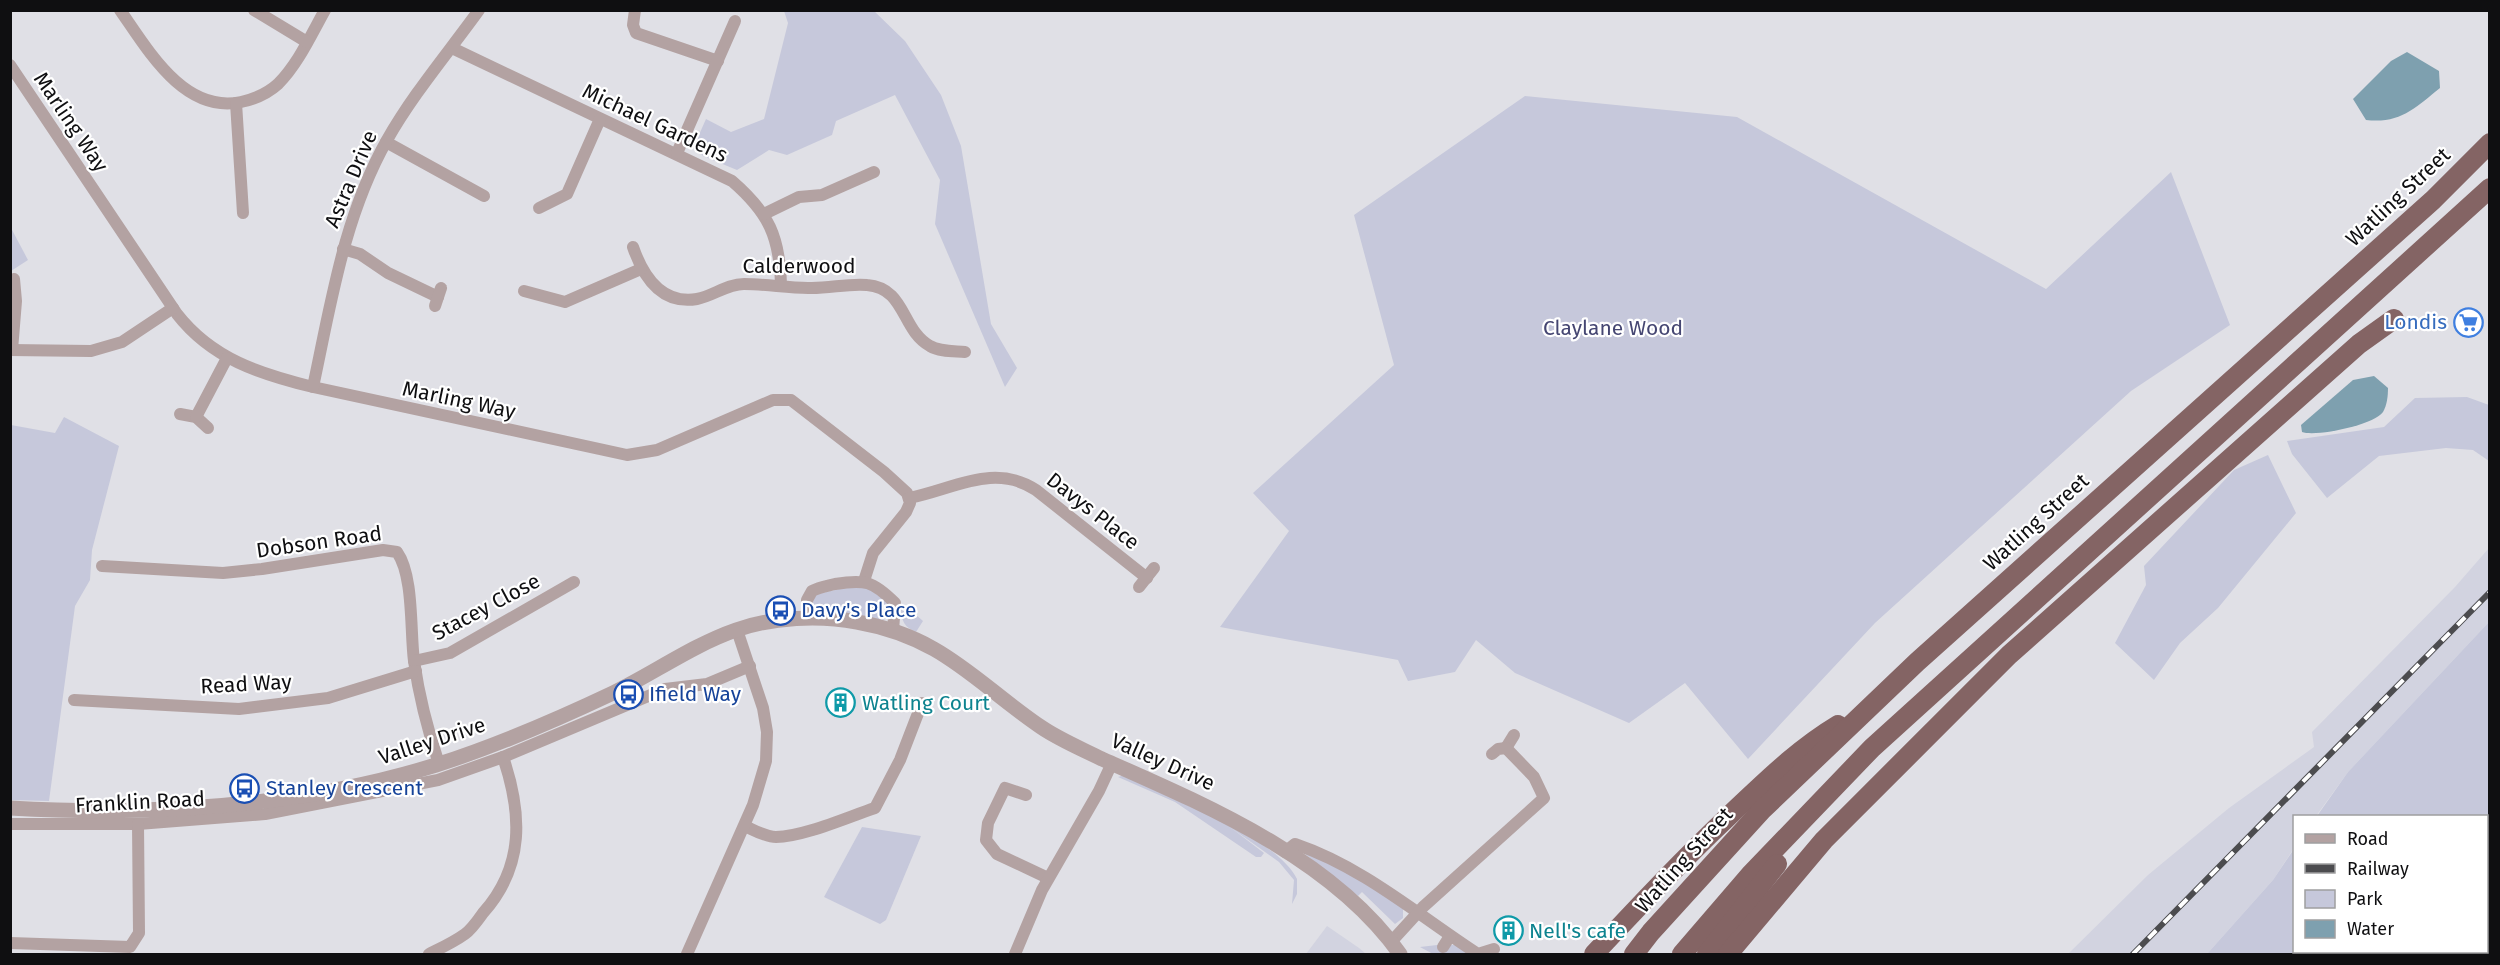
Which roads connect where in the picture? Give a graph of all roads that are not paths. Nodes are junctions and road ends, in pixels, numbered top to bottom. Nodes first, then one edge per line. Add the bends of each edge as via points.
1 (120, 10) edge
2 (254, 10) edge
3 (325, 10) edge
4 (479, 10) edge
5 (635, 10) edge
6 (735, 21) dead end
7 (307, 42) junction
8 (452, 48) junction
9 (718, 61) junction
10 (10, 64) edge
11 (236, 103) junction
12 (600, 119) junction
13 (386, 142) junction
14 (2490, 143) edge
15 (677, 153) junction
16 (874, 172) dead end
17 (2490, 188) edge
18 (484, 196) dead end
19 (539, 208) dead end
20 (243, 213) dead end
21 (764, 214) junction
22 (633, 247) dead end
23 (343, 249) junction
24 (641, 269) junction
25 (14, 279) dead end
26 (781, 286) junction
27 (524, 291) dead end
28 (438, 297) dead end
29 (173, 308) junction
30 (2394, 319) dead end
31 (11, 350) edge
32 (965, 352) dead end
33 (227, 358) junction
34 (313, 387) junction
35 (180, 414) dead end
36 (196, 417) junction
37 (208, 428) dead end
38 (909, 498) junction
39 (102, 566) dead end
40 (1147, 578) dead end
41 (864, 580) junction
42 (574, 582) dead end
43 (807, 618) junction
44 (737, 630) junction
45 (893, 631) junction
46 (415, 666) junction
47 (750, 666) junction
48 (74, 700) dead end
49 (1875, 702) junction
50 (922, 704) dead end
51 (1514, 735) dead end
52 (1506, 748) junction
53 (1872, 748) junction
54 (1492, 753) dead end
55 (502, 757) junction
56 (1112, 763) junction
57 (439, 764) junction
58 (1026, 795) dead end
59 (10, 807) edge
60 (10, 824) edge
61 (138, 824) junction
62 (745, 826) junction
63 (1286, 852) junction
64 (1048, 878) junction
65 (1416, 913) junction
66 (10, 943) edge
67 (1395, 948) edge
68 (1494, 949) dead end
69 (429, 954) edge
70 (687, 954) edge
71 (1015, 954) edge
72 (1594, 954) edge
73 (1634, 954) edge
74 (1682, 954) edge
75 (1707, 954) edge
76 (1728, 954) edge

1 - 11 street via 170,76 188,92 211,102
2 - 7 street
3 - 7 street
4 - 8 street, Astra Drive
5 - 9 street via 636,33
6 - 9 street
7 - 11 street via 277,85 257,99
8 - 12 street, Michael Gardens
8 - 13 street, Astra Drive via 427,78
9 - 15 street
10 - 29 street, Marling Way
11 - 20 street
12 - 15 street, Michael Gardens
12 - 19 street via 567,195
13 - 18 street
13 - 23 street, Astra Drive via 359,199
14 - 49 highway, Watling Street via 2424,208
15 - 21 street, Michael Gardens via 732,181
16 - 21 street via 822,195 799,197
17 - 53 highway
21 - 26 street, Michael Gardens via 780,253
22 - 24 street, Calderwood
23 - 28 street via 360,254
23 - 34 street, Astra Drive
24 - 26 street, Calderwood via 658,291 683,299 697,299 742,284
24 - 27 street via 566,302
25 - 31 street
26 - 32 street, Calderwood via 878,287 897,300 927,344
29 - 31 street via 122,342 91,351
29 - 33 street, Marling Way via 201,339
30 - 76 highway via 2351,351 2009,655 1824,840
33 - 34 street, Marling Way via 264,375
33 - 36 street
34 - 38 street, Marling Way via 627,455 657,450 773,400 786,398 801,405 896,482
35 - 36 street
36 - 37 street
38 - 40 street, Davys Place via 984,478 1016,480 1036,490
38 - 41 street via 906,513 873,552
39 - 46 street, Dobson Road via 223,573 391,550 397,552 405,568
41 - 43 street via 814,590 807,600
41 - 45 street via 895,603
42 - 46 street, Stacey Close via 450,653
43 - 44 street, Valley Drive
43 - 45 street, Valley Drive via 856,622
44 - 47 street
44 - 57 street, Valley Drive via 555,720
45 - 56 street, Valley Drive via 948,656 1048,732
46 - 48 street, Read Way via 328,698 239,709
46 - 57 street, Dobson Road
47 - 55 street, Franklin Road via 707,684 665,689
47 - 62 street via 765,716 767,749 760,788
49 - 72 highway via 1798,752 1671,872
49 - 73 highway, Watling Street via 1762,810
50 - 62 street via 900,760 875,808 779,836 768,836
51 - 52 street
52 - 54 street
52 - 65 street via 1534,777 1544,798
53 - 74 highway via 1750,875
53 - 75 highway
55 - 61 street, Franklin Road via 438,780 265,814
55 - 69 street via 517,812 517,839 509,870 494,902 466,933
56 - 63 street, Valley Drive via 1215,808
56 - 64 street via 1100,791
57 - 59 street, Valley Drive via 391,778 244,802 143,810
58 - 64 street via 1005,788 988,823 986,840 996,853
60 - 61 street, Franklin Road
61 - 66 street via 139,933 130,947
62 - 70 street
63 - 65 street via 1296,844 1332,860 1373,881
63 - 67 street, Valley Drive via 1356,905
64 - 71 street
65 - 67 street
65 - 68 street via 1447,941 1478,954

